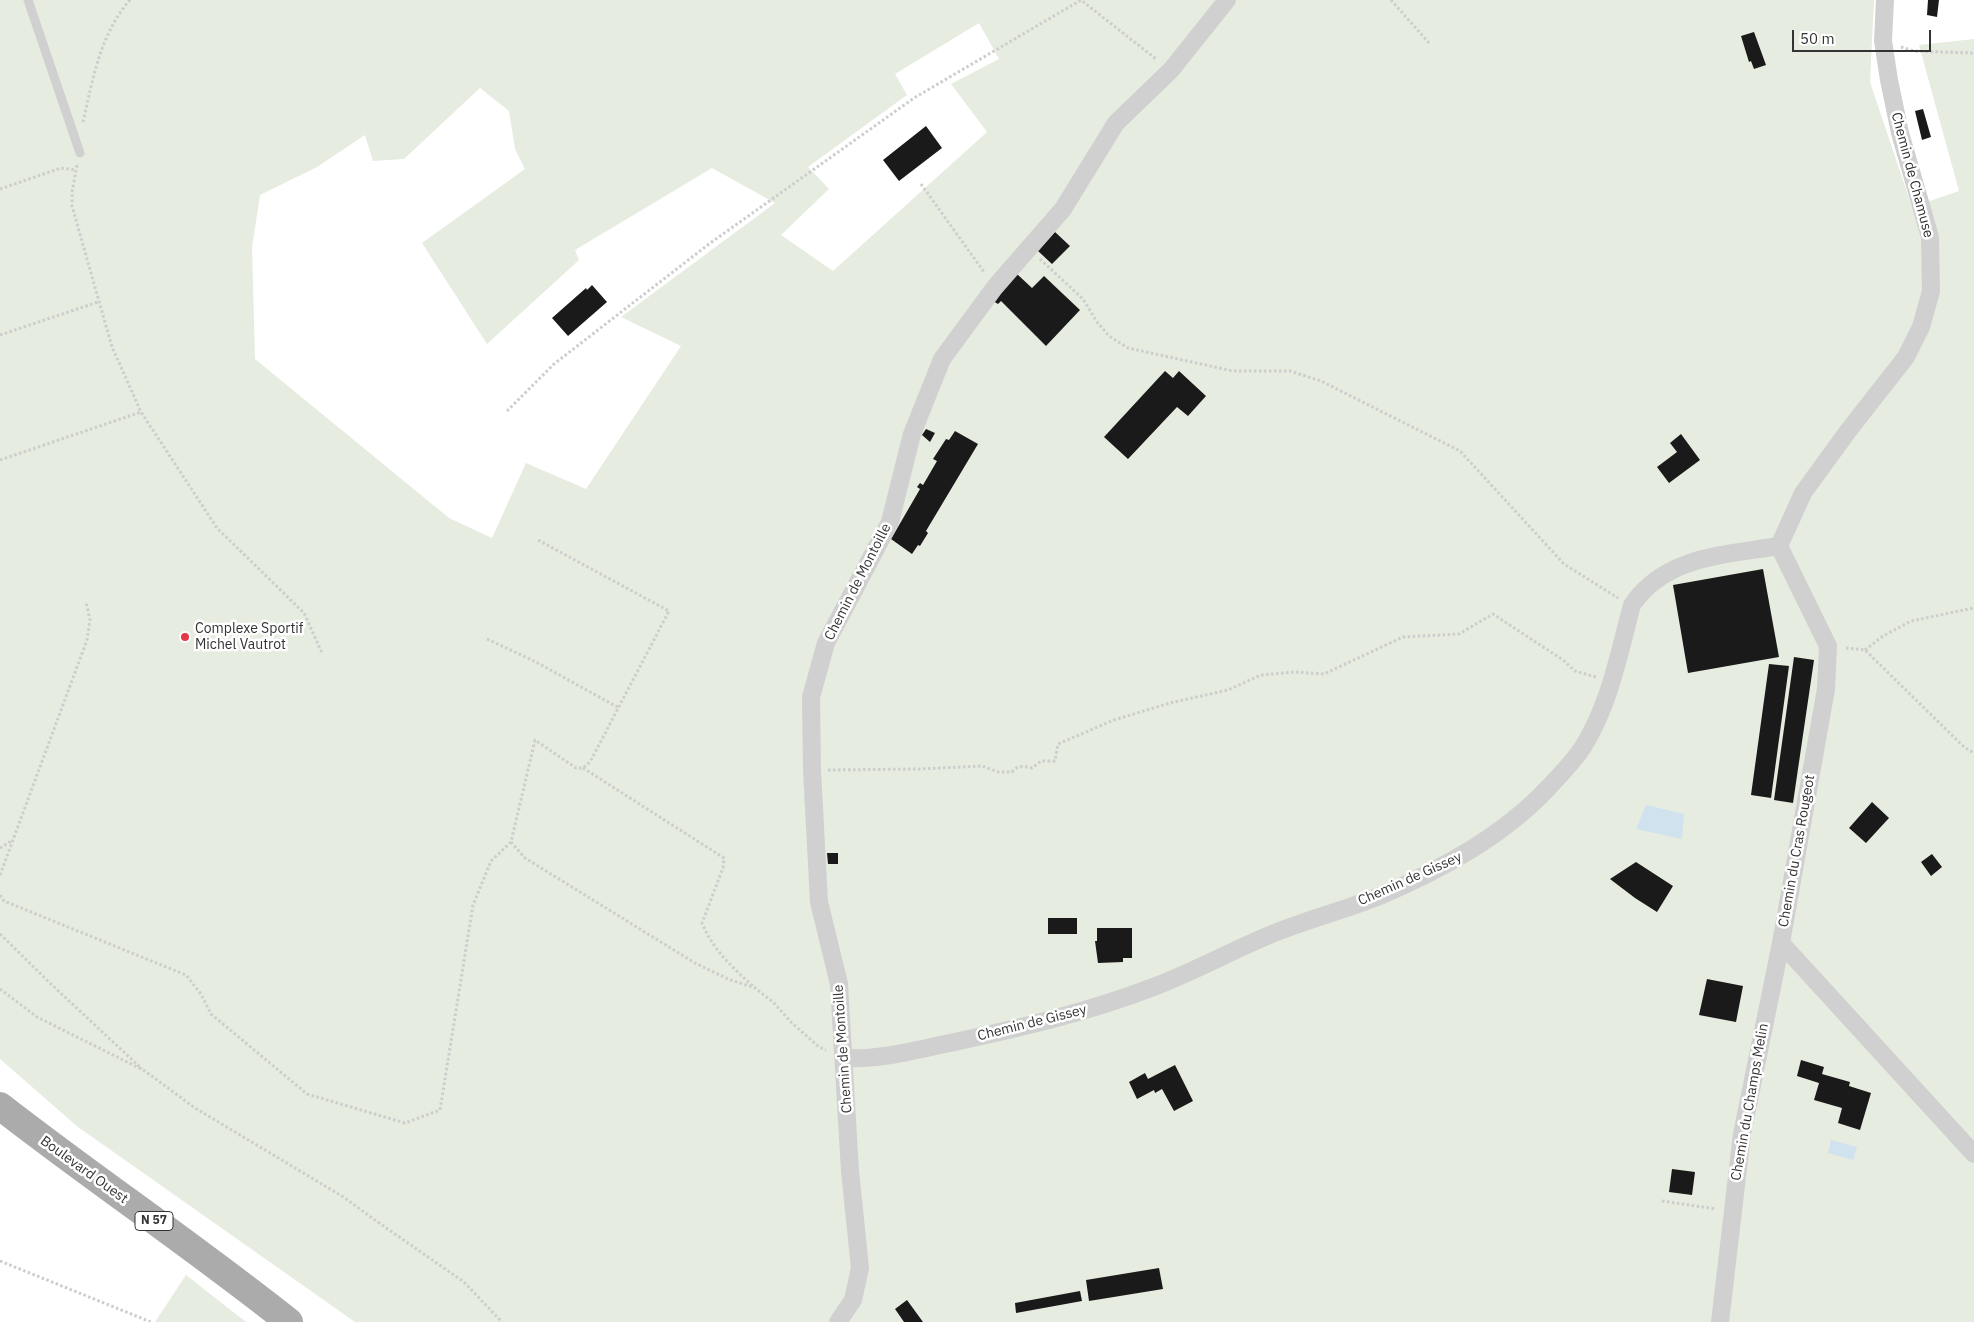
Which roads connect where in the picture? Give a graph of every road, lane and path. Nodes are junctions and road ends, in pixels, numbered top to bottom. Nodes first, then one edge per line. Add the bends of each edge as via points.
1 (28, 0) edge
2 (130, 0) edge
3 (1228, 0) edge
4 (1390, 0) edge
5 (1885, 0) edge
6 (1883, 41) junction
7 (1429, 43) dead end
8 (1974, 53) edge
9 (1171, 70) junction
10 (80, 153) junction
11 (76, 170) junction
12 (921, 184) dead end
13 (0, 189) edge
14 (1029, 248) junction
15 (995, 286) junction
16 (98, 302) junction
17 (0, 335) edge
18 (508, 411) dead end
19 (141, 412) junction
20 (0, 460) edge
21 (538, 540) dead end
22 (1779, 546) junction
23 (86, 602) dead end
24 (1632, 605) junction
25 (1974, 608) edge
26 (487, 638) dead end
27 (322, 654) dead end
28 (1616, 667) junction
29 (619, 708) junction
30 (1974, 753) edge
31 (583, 768) junction
32 (812, 770) junction
33 (13, 839) junction
34 (511, 842) junction
35 (0, 848) edge
36 (0, 875) edge
37 (0, 895) edge
38 (0, 934) edge
39 (1781, 943) junction
40 (755, 988) junction
41 (0, 989) edge
42 (844, 1058) junction
43 (144, 1071) junction
44 (0, 1106) edge
45 (1974, 1154) edge
46 (1662, 1200) dead end
47 (1732, 1211) junction
48 (0, 1261) edge
49 (151, 1322) edge
50 (288, 1322) edge
51 (502, 1322) edge
52 (838, 1322) edge
53 (1720, 1322) edge

1 - 10 lane
2 - 10 path via 117,14 99,54 81,131
3 - 9 street, Chemin de Montoille
4 - 7 path
5 - 6 street, Chemin de Chamuse
6 - 8 path via 1914,51
6 - 22 street, Chemin de Chamuse via 1900,133 1930,237 1931,291 1922,327 1906,357 1803,493
9 - 14 street, Chemin de Montoille via 1116,123 1064,208
9 - 18 path via 1081,0 914,98 709,244 554,364
10 - 11 path
11 - 13 path via 61,168
11 - 16 path via 72,206
12 - 15 path
14 - 15 street, Chemin de Montoille
14 - 24 path via 1083,299 1109,336 1128,348 1233,371 1290,371 1321,381 1460,451 1564,564
15 - 32 street, Chemin de Montoille via 942,359 912,434 890,522 826,643 811,697
16 - 17 path
16 - 19 path via 112,348
19 - 20 path
19 - 27 path via 217,528 304,613
21 - 29 path via 669,611
22 - 24 street, Chemin de Gissey via 1694,560 1653,581
22 - 39 street, Chemin du Cras Rougeot via 1828,646 1826,690
23 - 33 path via 90,620 87,640
24 - 28 street, Chemin de Gissey
25 - 30 path via 1911,621 1865,650
26 - 29 path
28 - 32 path via 1596,677 1575,671 1492,614 1459,634 1403,637 1324,674 1262,675 1228,690 1114,720 1058,744 1055,761 1041,761 1032,768 1022,766 1012,772 998,772 982,766
28 - 42 street, Chemin de Gissey via 1597,722 1582,749 1547,789 1465,855 1381,896 1273,934 1104,1005 1052,1021 867,1060
29 - 31 path via 590,762
31 - 34 path via 576,768 535,740
31 - 40 path via 724,858 702,923 707,936 728,963
32 - 42 street, Chemin de Montoille via 819,902 839,984
33 - 35 path
33 - 36 path
34 - 37 path via 491,861 473,905 440,1110 405,1123 307,1094 212,1014 186,975 4,901
34 - 40 path via 525,858 695,963
38 - 43 path
39 - 45 street, Chemin du Cras Rougeot
39 - 47 street, Chemin du Champs Melin via 1742,1134
40 - 42 path via 819,1047
41 - 43 path via 37,1017
42 - 52 street, Chemin de Montoille via 850,1171 860,1268 853,1300
43 - 51 path via 195,1108 345,1198 464,1282
44 - 50 main road, Boulevard Ouest / N 57
46 - 47 path
47 - 53 street, Chemin du Champs Melin
48 - 49 path

